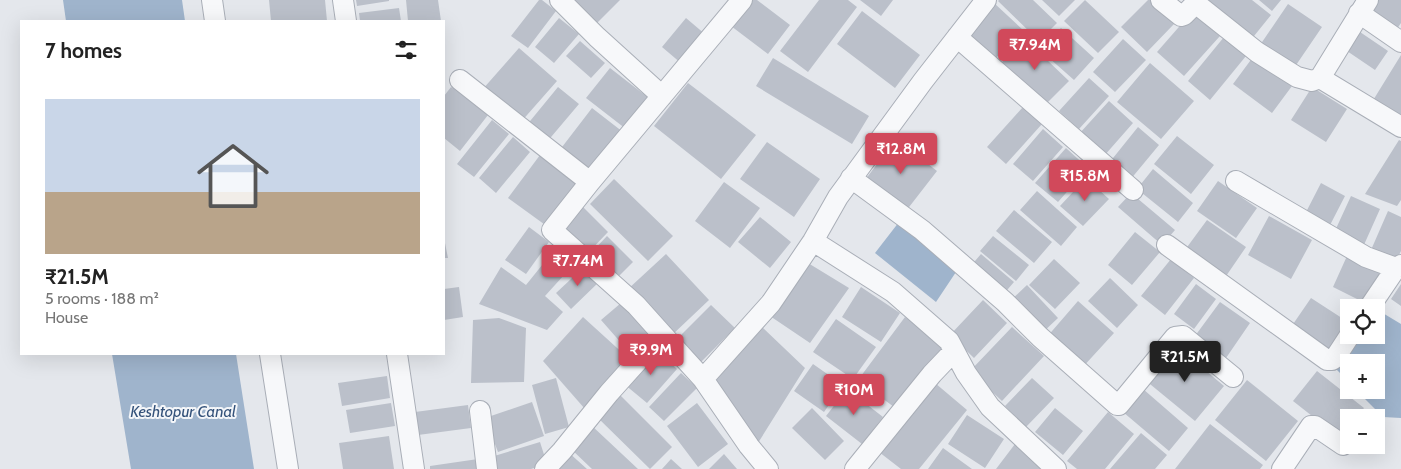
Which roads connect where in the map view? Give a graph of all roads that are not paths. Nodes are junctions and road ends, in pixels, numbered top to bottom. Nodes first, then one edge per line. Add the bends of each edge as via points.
1 (212, 0) edge
2 (343, 0) edge
3 (560, 0) edge
4 (742, 0) edge
5 (986, 0) edge
6 (1161, 0) edge
7 (1363, 7) edge
8 (215, 20) edge
9 (346, 20) edge
10 (957, 37) junction
11 (1401, 42) edge
12 (1320, 78) junction
13 (460, 80) dead end
14 (662, 96) junction
15 (1401, 127) edge
16 (851, 178) junction
17 (1236, 181) dead end
18 (590, 182) junction
19 (1133, 190) dead end
20 (813, 241) junction
21 (1167, 245) dead end
22 (1398, 267) edge
23 (1375, 299) edge
24 (662, 334) junction
25 (1344, 344) edge
26 (953, 352) junction
27 (270, 355) edge
28 (397, 355) edge
29 (1233, 377) dead end
30 (703, 379) junction
31 (480, 411) dead end
32 (1340, 443) edge
33 (288, 469) edge
34 (414, 469) edge
35 (487, 469) edge
36 (545, 469) edge
37 (768, 469) edge
38 (855, 469) edge
39 (1056, 469) edge
40 (1282, 469) edge

1 - 8 street
2 - 9 street
3 - 14 street
4 - 14 street
5 - 10 street
6 - 12 street via 1181,16 1193,6 1199,6 1257,52 1297,77 1312,81
7 - 11 street
7 - 12 street
10 - 16 street
10 - 19 street
12 - 15 street
13 - 18 street
14 - 18 street
16 - 20 street
16 - 29 street via 922,230 1116,405 1120,405 1179,335
17 - 22 street via 1366,257
18 - 24 street via 552,230 636,305
20 - 26 street via 893,292 949,341
20 - 30 street via 771,303
21 - 25 street via 1327,360 1332,360
22 - 23 street
24 - 30 street
24 - 36 street
26 - 38 street
26 - 39 street via 990,407
27 - 33 street
28 - 34 street
30 - 37 street
31 - 35 street
32 - 40 street via 1311,426

